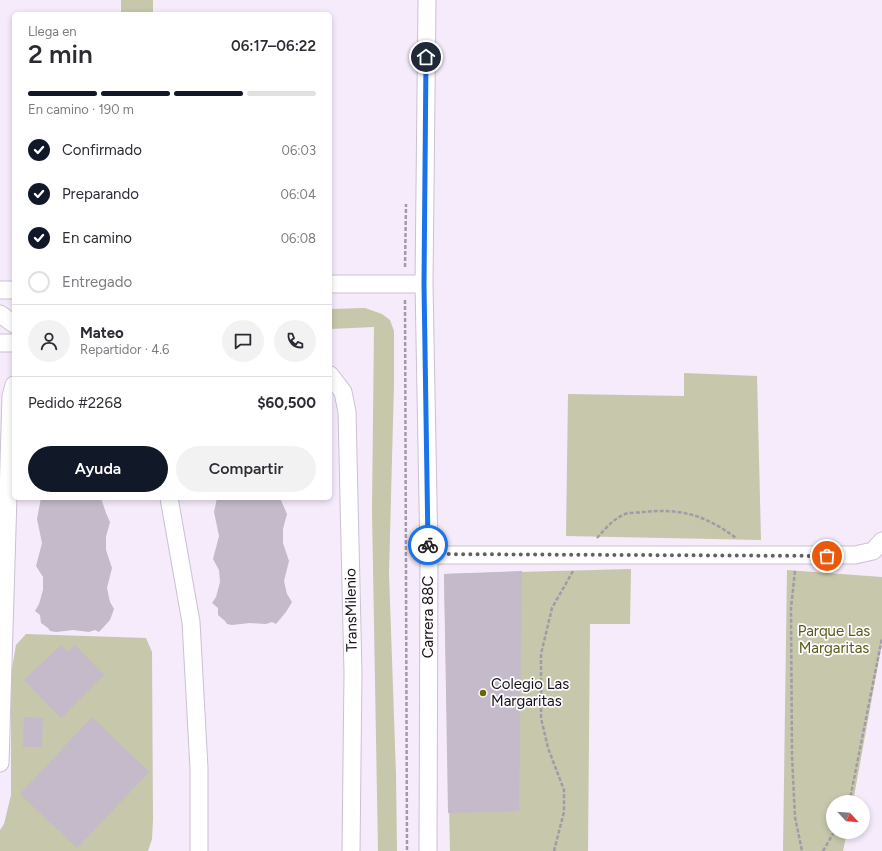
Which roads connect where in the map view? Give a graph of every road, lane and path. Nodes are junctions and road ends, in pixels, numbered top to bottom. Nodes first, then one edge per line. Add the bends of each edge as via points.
1 (427, 0) edge
2 (406, 203) dead end
3 (332, 284) edge
4 (405, 284) junction
5 (424, 284) junction
6 (0, 290) edge
7 (12, 290) edge
8 (0, 314) edge
9 (12, 323) edge
10 (0, 343) edge
11 (12, 343) edge
12 (332, 378) edge
13 (12, 393) edge
14 (169, 500) edge
15 (878, 546) edge
16 (429, 554) junction
17 (583, 554) junction
18 (746, 555) junction
19 (800, 556) junction
20 (882, 638) edge
21 (0, 763) edge
22 (851, 795) edge
23 (830, 839) edge
24 (199, 851) edge
25 (351, 851) edge
26 (407, 851) edge
27 (428, 851) edge
28 (554, 851) edge
29 (802, 851) edge
30 (823, 851) edge

1 - 5 street, Carrera 88C
2 - 4 path
3 - 4 street
4 - 5 street
4 - 26 path
5 - 16 street, Carrera 88C
6 - 7 street
8 - 9 street
10 - 11 street
12 - 25 street, TransMilenio via 343,392 347,412 353,674
13 - 21 street
14 - 24 street via 191,622 199,768
15 - 19 street via 855,556
16 - 17 street
16 - 27 street, Carrera 88C
17 - 18 street
17 - 18 path via 609,524 626,514 657,511 688,513 717,524 736,538
17 - 28 path via 552,608 541,654 542,718 548,748 564,790 564,812
18 - 19 street
19 - 29 path via 793,580 791,669 795,817
20 - 22 path
23 - 30 path

